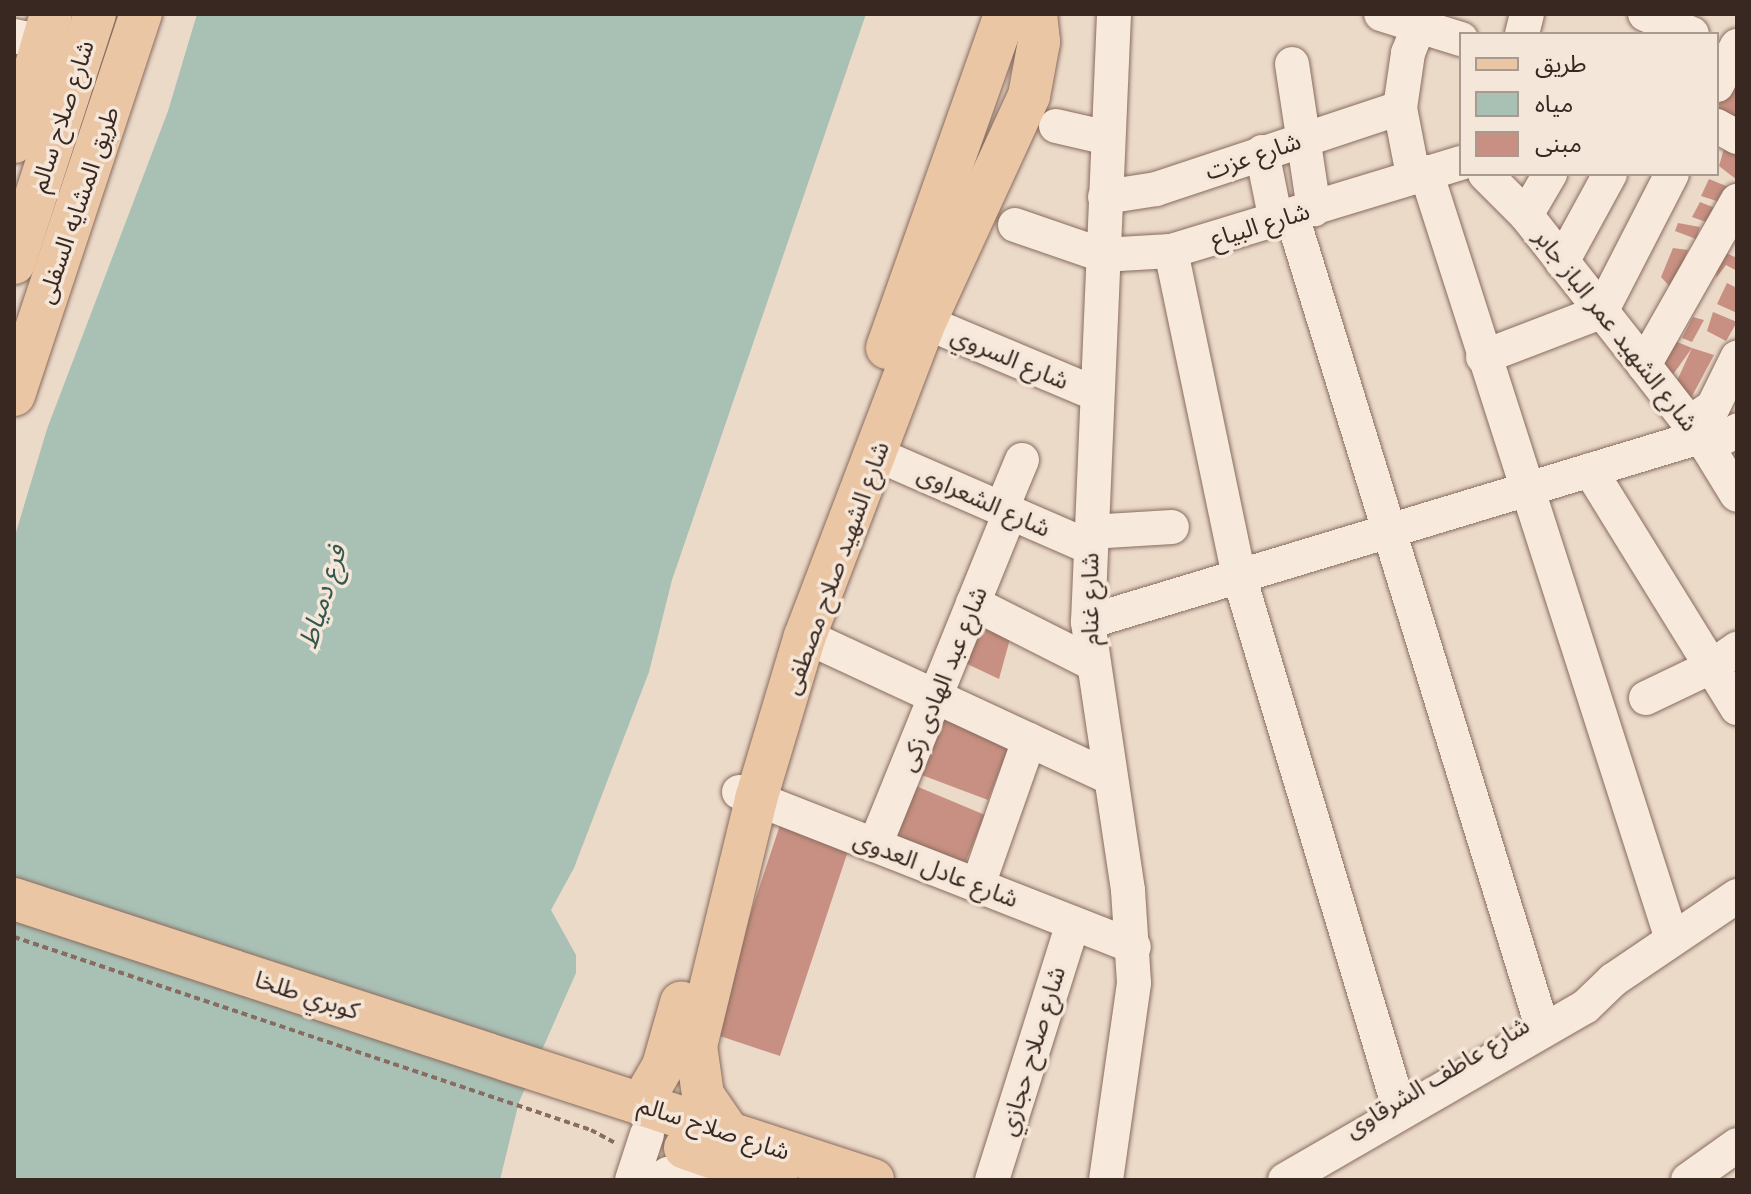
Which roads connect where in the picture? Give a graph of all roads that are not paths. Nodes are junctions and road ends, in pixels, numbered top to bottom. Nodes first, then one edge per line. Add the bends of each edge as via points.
1 (95, 14) edge
2 (141, 14) edge
3 (1114, 14) edge
4 (1645, 14) edge
5 (1385, 15) edge
6 (1027, 19) edge
7 (1441, 28) edge
8 (36, 31) edge
9 (1687, 32) edge
10 (1731, 49) edge
11 (1292, 64) dead end
12 (1719, 80) edge
13 (1400, 108) junction
14 (1056, 126) dead end
15 (1719, 127) edge
16 (1737, 137) edge
17 (1108, 138) junction
18 (1304, 138) junction
19 (26, 149) edge
20 (1262, 152) junction
21 (1459, 165) edge
22 (1420, 174) junction
23 (1481, 176) edge
24 (1549, 176) edge
25 (1609, 176) edge
26 (1671, 176) edge
27 (1105, 197) junction
28 (1737, 201) edge
29 (1526, 215) junction
30 (1294, 216) junction
31 (1015, 225) dead end
32 (1171, 251) junction
33 (1102, 255) junction
34 (1562, 262) junction
35 (14, 263) edge
36 (1601, 312) junction
37 (925, 322) junction
38 (1483, 357) junction
39 (1737, 358) edge
40 (1644, 365) junction
41 (1096, 394) junction
42 (1727, 394) edge
43 (14, 395) edge
44 (1708, 434) edge
45 (878, 455) junction
46 (1022, 460) dead end
47 (1590, 470) junction
48 (1524, 490) junction
49 (1737, 495) edge
50 (1006, 510) junction
51 (1172, 527) dead end
52 (1387, 531) junction
53 (1090, 539) junction
54 (1239, 576) junction
55 (973, 603) junction
56 (1088, 622) junction
57 (805, 636) junction
58 (1724, 658) edge
59 (1090, 662) junction
60 (935, 696) junction
61 (1646, 698) dead end
62 (1737, 708) edge
63 (1029, 740) junction
64 (1111, 778) junction
65 (748, 796) junction
66 (875, 845) junction
67 (978, 885) junction
68 (1737, 896) edge
69 (14, 899) edge
70 (14, 919) edge
71 (1073, 923) junction
72 (1672, 939) junction
73 (1134, 947) junction
74 (1613, 980) junction
75 (1539, 1017) junction
76 (1397, 1101) junction
77 (594, 1111) junction
78 (644, 1119) junction
79 (729, 1133) junction
80 (1737, 1145) edge
81 (632, 1180) edge
82 (658, 1180) edge
83 (696, 1180) edge
84 (777, 1180) edge
85 (873, 1180) edge
86 (992, 1180) edge
87 (1106, 1180) edge
88 (1265, 1180) edge
89 (1285, 1180) edge
90 (1688, 1180) edge

1 - 19 main road, شارع صلاح سالم
2 - 43 main road, طريق المشايه السفلى
3 - 17 street, شارع غنام
4 - 9 street
5 - 7 street
6 - 37 main road, شارع الشهيد صلاح مصطفى via 1029,96
6 - 65 main road, شارع الشهيد صلاح مصطفى via 792,618
7 - 13 street via 1408,53
8 - 19 main road
10 - 12 street
11 - 18 street
13 - 18 street, شارع عزت
13 - 22 street
14 - 17 street
15 - 16 street
17 - 27 street, شارع غنام
18 - 20 street, شارع عزت
18 - 30 street
19 - 35 main road, شارع صلاح سالم
20 - 27 street, شارع عزت via 1156,189
20 - 30 street
21 - 22 street, شارع البياع
22 - 30 street, شارع البياع
22 - 38 street
23 - 29 street, شارع الشهيد عمر الباز جابر
24 - 29 street
25 - 34 street
26 - 36 street
27 - 33 street, شارع غنام
28 - 40 street
29 - 34 street, شارع الشهيد عمر الباز جابر
30 - 32 street, شارع البياع
30 - 52 street
31 - 33 street
32 - 33 street, شارع البياع
32 - 54 street
33 - 41 street, شارع غنام
34 - 36 street, شارع الشهيد عمر الباز جابر
36 - 38 street
36 - 40 street, شارع الشهيد عمر الباز جابر
37 - 41 street, شارع السروي
37 - 45 main road, شارع الشهيد صلاح مصطفى
38 - 48 street
39 - 42 street
40 - 44 street, شارع الشهيد عمر الباز جابر
41 - 53 street, شارع غنام
42 - 44 street
44 - 47 street
44 - 49 street, شارع الشهيد عمر الباز جابر
45 - 50 street, شارع الشعراوى
45 - 57 main road, شارع الشهيد صلاح مصطفى
46 - 50 street, شارع عبد الهادى زكى
47 - 48 street
47 - 58 street
48 - 52 street
48 - 72 street
50 - 53 street, شارع الشعراوى
50 - 55 street, شارع عبد الهادى زكى
51 - 53 street
52 - 54 street
52 - 75 street
53 - 56 street, شارع غنام
54 - 56 street
54 - 76 street
55 - 59 street
55 - 60 street, شارع عبد الهادى زكى
56 - 59 street, شارع غنام
57 - 60 street
57 - 65 main road, شارع الشهيد صلاح مصطفى
58 - 61 street
58 - 62 street
59 - 64 street, شارع غنام
60 - 63 street
60 - 66 street, شارع عبد الهادى زكى
63 - 64 street
63 - 67 street
64 - 73 street, شارع غنام
65 - 66 street, شارع عادل العدوى
65 - 78 main road, شارع الشهيد صلاح مصطفى
65 - 79 main road, شارع الشهيد صلاح مصطفى via 696,1046 703,1095
66 - 67 street, شارع عادل العدوى
67 - 71 street, شارع عادل العدوى
68 - 72 street, شارع عاطف الشرقاوى
69 - 77 main road, كوبري طلخا
70 - 77 main road, كوبري طلخا
71 - 73 street, شارع عادل العدوى
71 - 86 street, شارع صلاح حجازي
72 - 74 street, شارع عاطف الشرقاوى
73 - 87 street, شارع غنام via 1134,983
74 - 75 street, شارع عاطف الشرقاوى
74 - 89 street, شارع عاطف الشرقاوى via 1585,1007
75 - 76 street, شارع عاطف الشرقاوى
76 - 88 street, شارع عاطف الشرقاوى
77 - 78 main road, شارع صلاح سالم
78 - 79 main road, شارع صلاح سالم
78 - 81 street
78 - 84 main road, شارع صلاح سالم
79 - 85 main road, شارع صلاح سالم
80 - 90 street
82 - 83 street via 668,1174

